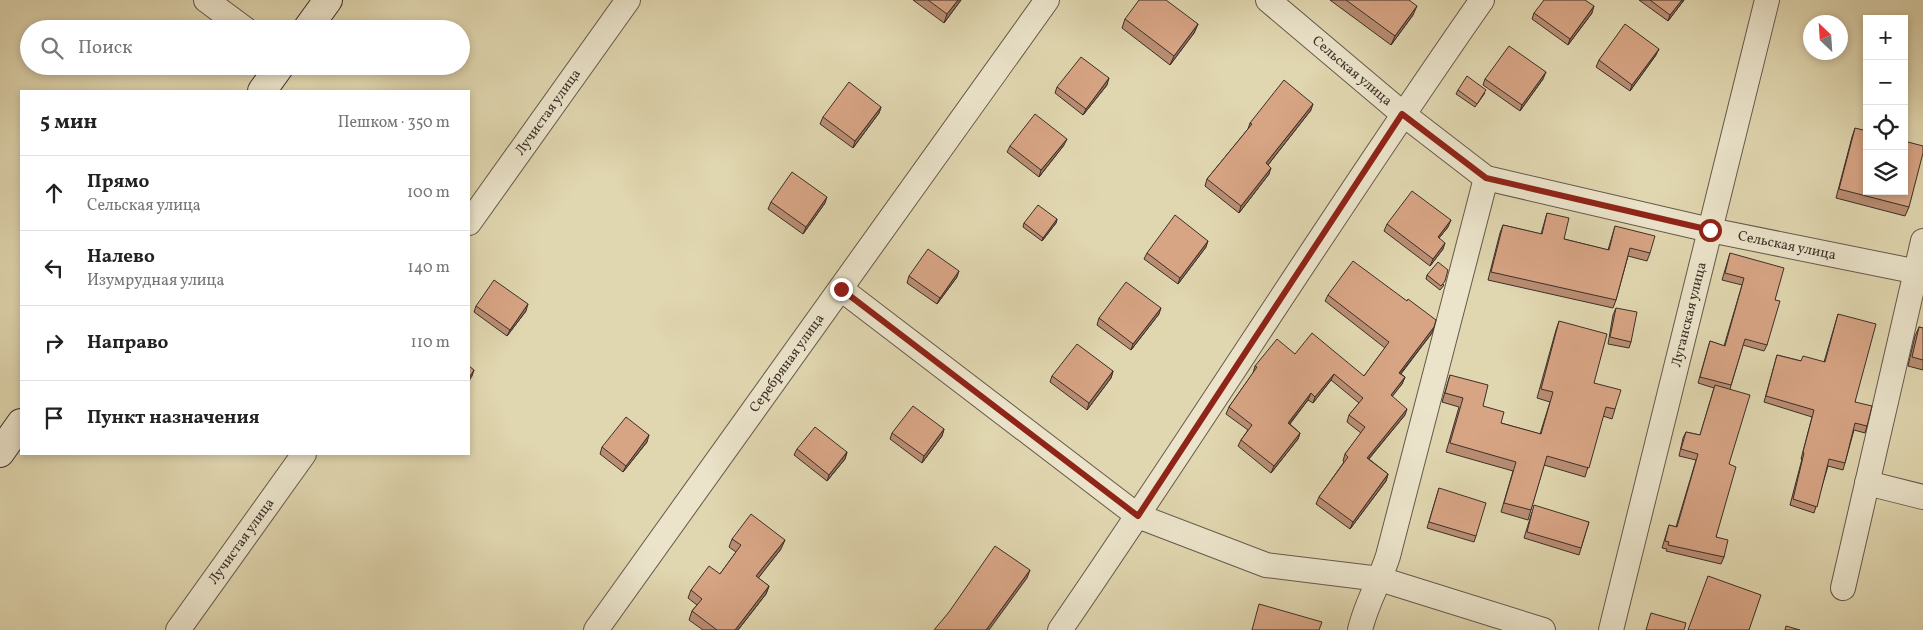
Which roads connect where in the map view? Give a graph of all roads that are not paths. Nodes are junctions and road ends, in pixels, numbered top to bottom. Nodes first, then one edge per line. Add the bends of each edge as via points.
1 (206, 0) edge
2 (328, 0) edge
3 (628, 0) edge
4 (1047, 0) edge
5 (1268, 0) edge
6 (1482, 0) edge
7 (1767, 0) edge
8 (234, 20) edge
9 (314, 20) edge
10 (274, 75) edge
11 (263, 90) edge
12 (1402, 114) junction
13 (1486, 178) junction
14 (470, 222) edge
15 (1710, 230) junction
16 (1923, 241) edge
17 (1919, 272) edge
18 (841, 289) junction
19 (20, 424) edge
20 (0, 453) edge
21 (303, 455) edge
22 (1867, 483) junction
23 (1923, 497) edge
24 (1138, 516) junction
25 (1380, 580) junction
26 (1843, 588) dead end
27 (178, 630) edge
28 (596, 630) edge
29 (1060, 630) edge
30 (1360, 630) edge
31 (1543, 630) edge
32 (1610, 630) edge

1 - 8 street
2 - 9 main road
3 - 14 street, Лучистая улица
4 - 18 street, Серебряная улица
5 - 12 street, Сельская улица
6 - 12 street
7 - 15 street, Луганская улица
10 - 11 main road
12 - 13 street, Сельская улица
12 - 24 street
13 - 15 street, Сельская улица
13 - 25 street
15 - 17 street, Сельская улица
15 - 32 street, Луганская улица
16 - 17 street
17 - 22 street
18 - 24 street
18 - 28 street, Серебряная улица
19 - 20 main road
21 - 27 street, Лучистая улица
22 - 23 street
22 - 26 street
24 - 25 street via 1266,565
24 - 29 street
25 - 30 street via 1365,610
25 - 31 street

